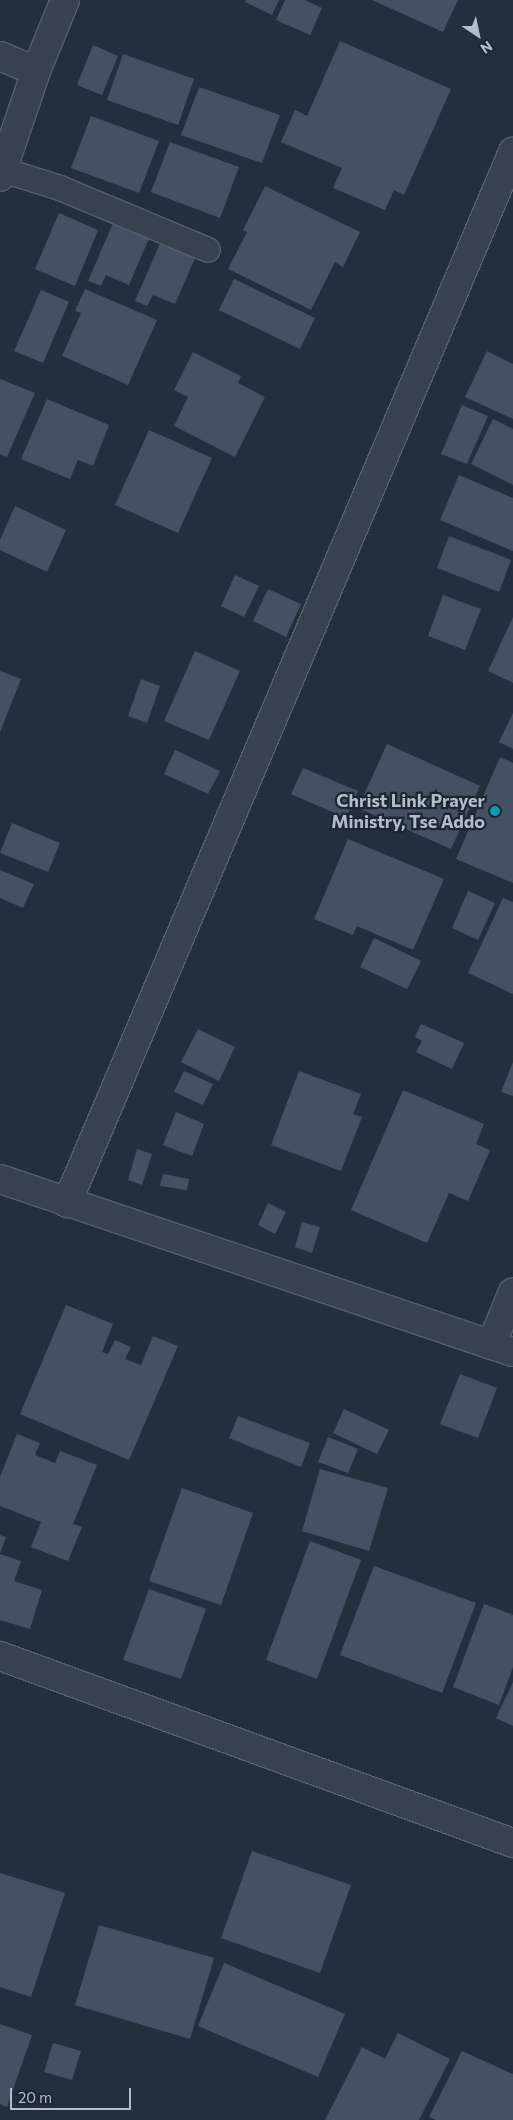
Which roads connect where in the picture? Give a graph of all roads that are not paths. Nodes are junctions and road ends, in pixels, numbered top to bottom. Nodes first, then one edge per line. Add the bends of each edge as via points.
1 (65, 0) edge
2 (0, 56) edge
3 (36, 71) junction
4 (513, 152) edge
5 (1, 173) edge
6 (208, 250) dead end
7 (0, 1179) edge
8 (67, 1203) junction
9 (513, 1292) edge
10 (502, 1348) edge
11 (0, 1656) edge
12 (513, 1843) edge

1 - 3 street
2 - 3 street
3 - 5 street
4 - 8 street
5 - 6 lane via 60,188
7 - 8 street
8 - 10 street
9 - 10 street
11 - 12 street

